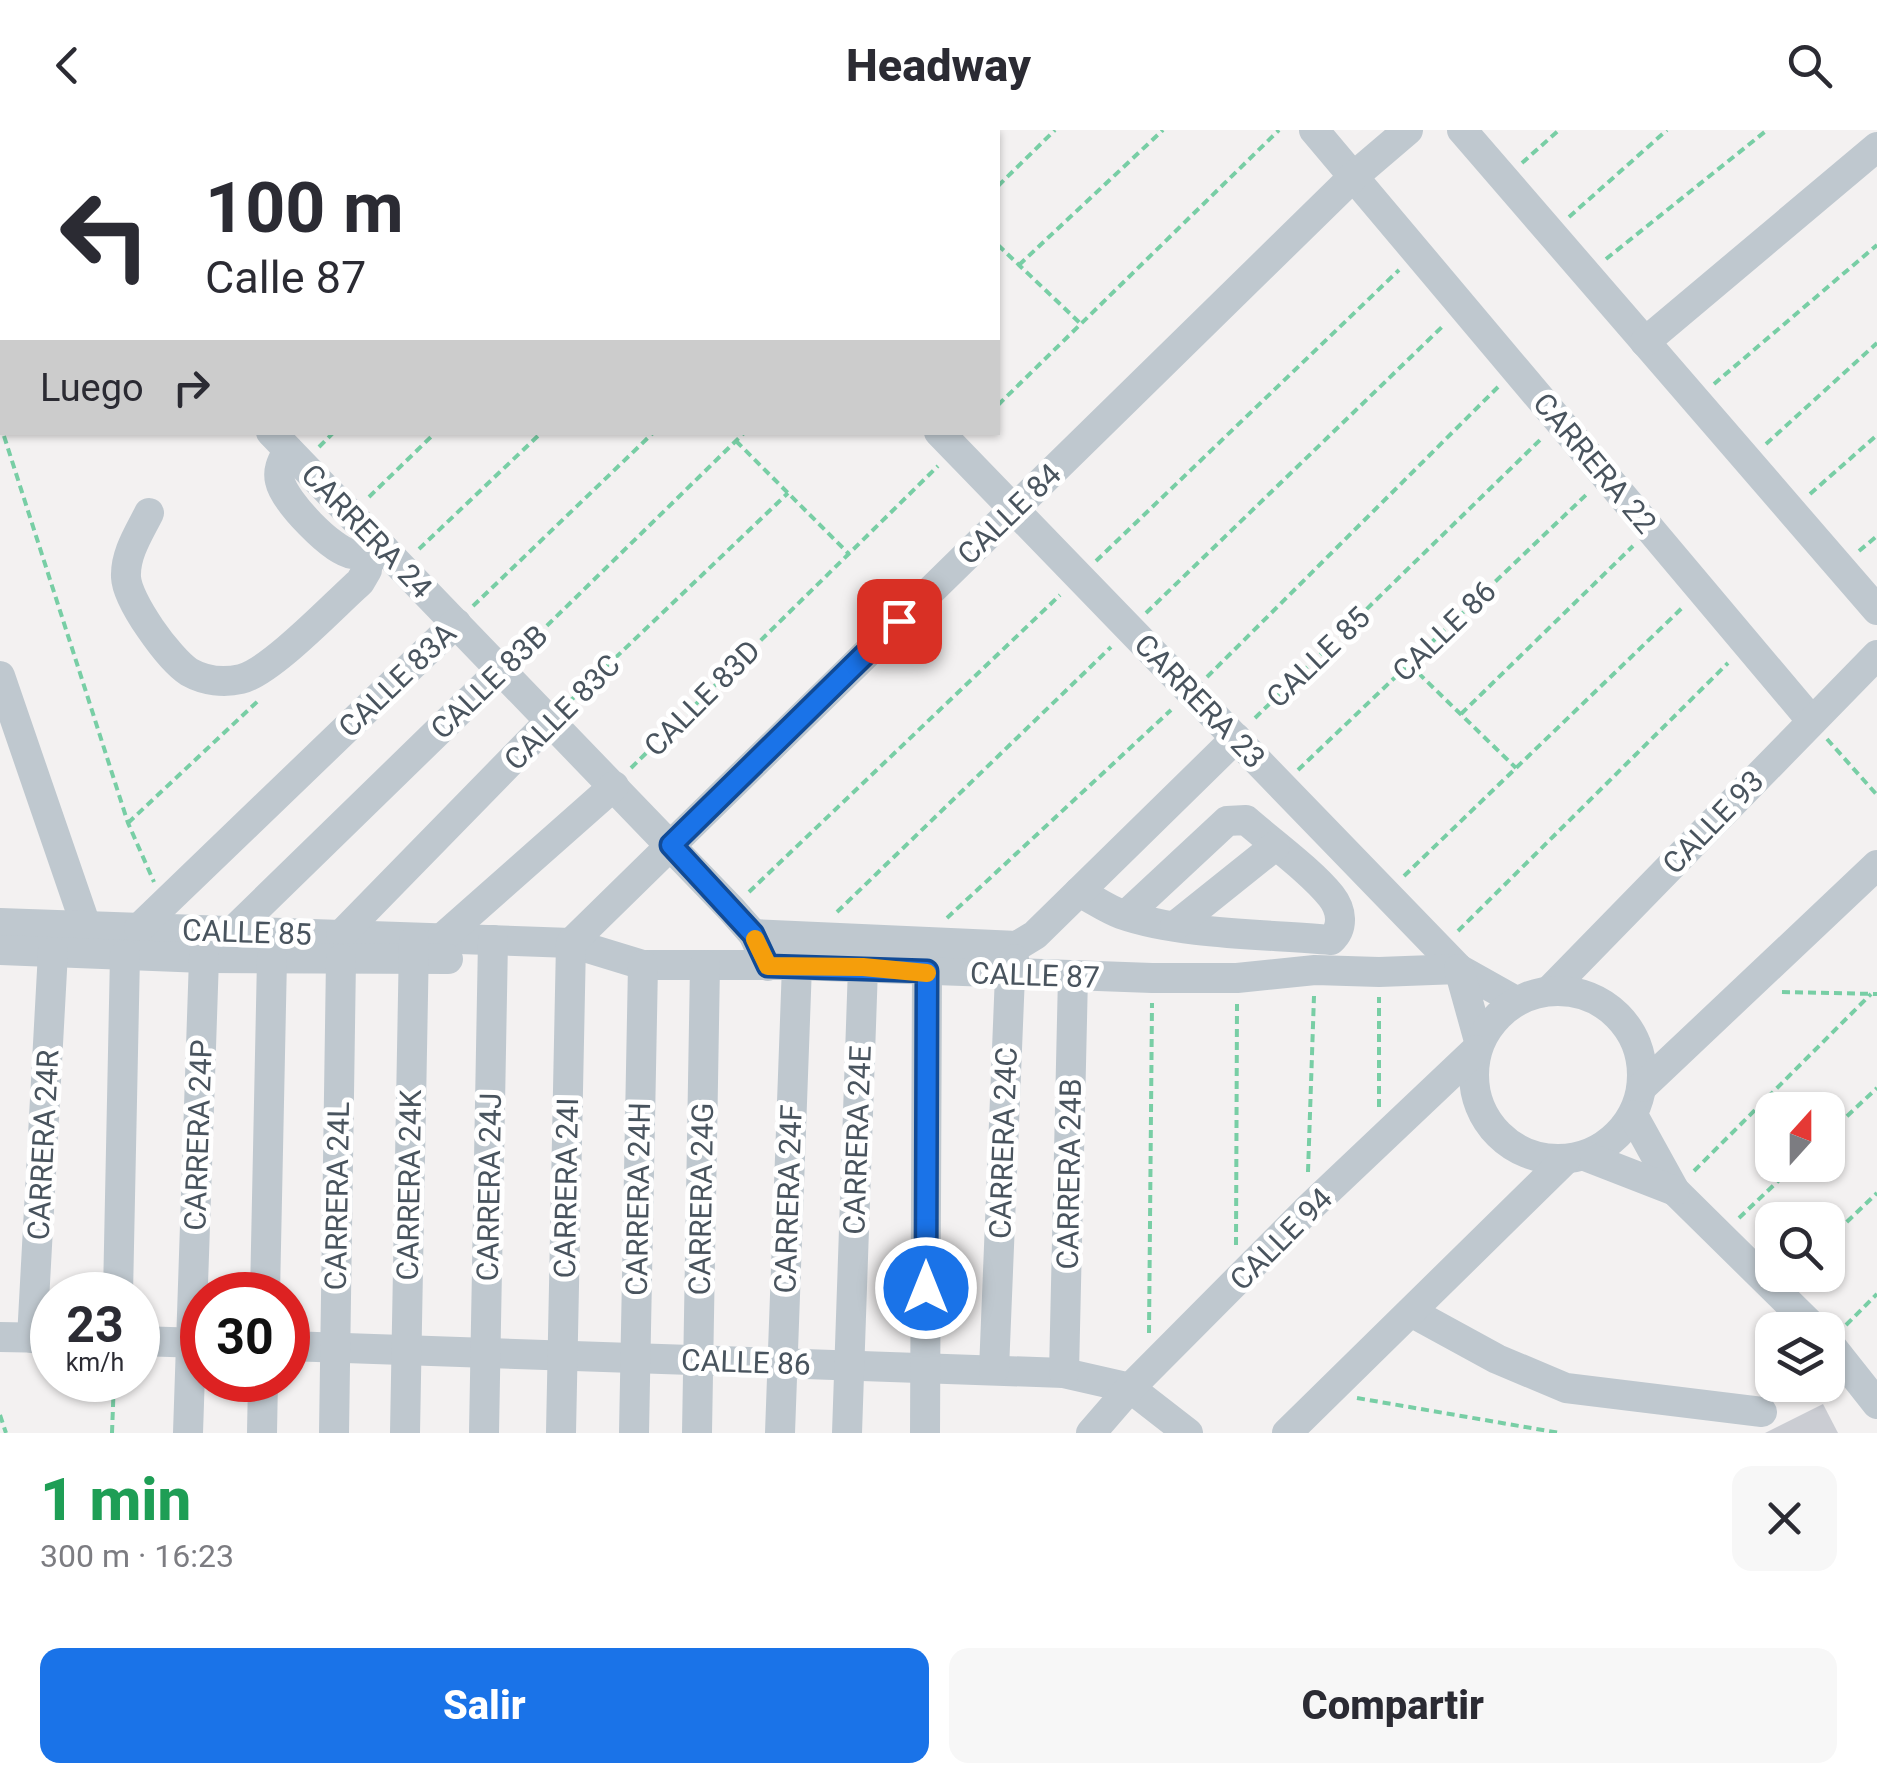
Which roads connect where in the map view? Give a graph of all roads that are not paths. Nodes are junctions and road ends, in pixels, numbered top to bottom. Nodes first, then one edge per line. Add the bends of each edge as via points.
1 (1314, 130) edge
2 (1408, 130) edge
3 (1462, 130) edge
4 (1877, 147) edge
5 (1353, 176) junction
6 (1645, 342) junction
7 (279, 441) edge
8 (947, 441) edge
9 (1014, 509) junction
10 (149, 513) dead end
11 (384, 557) junction
12 (1877, 610) edge
13 (456, 623) junction
14 (1877, 655) edge
15 (501, 670) junction
16 (0, 676) edge
17 (550, 720) junction
18 (1811, 720) junction
19 (1236, 738) junction
20 (614, 786) junction
21 (671, 845) junction
22 (1275, 846) junction
23 (1877, 865) edge
24 (1080, 892) junction
25 (1126, 916) junction
26 (0, 923) edge
27 (86, 926) junction
28 (1175, 926) junction
29 (234, 932) junction
30 (753, 934) junction
31 (132, 942) junction
32 (423, 945) junction
33 (341, 947) junction
34 (0, 950) edge
35 (493, 950) junction
36 (53, 952) junction
37 (571, 952) junction
38 (1020, 952) junction
39 (925, 956) junction
40 (204, 958) junction
41 (272, 958) junction
42 (1450, 959) junction
43 (643, 965) junction
44 (706, 965) junction
45 (782, 966) junction
46 (863, 967) junction
47 (1073, 976) junction
48 (1550, 990) junction
49 (1516, 1000) junction
50 (1478, 1046) junction
51 (1638, 1101) junction
52 (1576, 1158) junction
53 (1675, 1190) junction
54 (44, 1272) edge
55 (119, 1272) edge
56 (197, 1272) edge
57 (265, 1272) edge
58 (1411, 1312) junction
59 (1798, 1312) edge
60 (0, 1336) edge
61 (30, 1337) edge
62 (310, 1347) edge
63 (335, 1348) junction
64 (406, 1350) junction
65 (486, 1353) junction
66 (562, 1356) junction
67 (635, 1358) junction
68 (698, 1360) junction
69 (782, 1363) junction
70 (1845, 1364) edge
71 (850, 1365) junction
72 (926, 1368) junction
73 (994, 1370) junction
74 (1064, 1373) junction
75 (1139, 1378) junction
76 (191, 1402) edge
77 (263, 1402) edge
78 (1877, 1404) edge
79 (1762, 1412) dead end
80 (188, 1433) edge
81 (262, 1433) edge
82 (334, 1433) edge
83 (404, 1433) edge
84 (484, 1433) edge
85 (561, 1433) edge
86 (634, 1433) edge
87 (697, 1433) edge
88 (780, 1433) edge
89 (847, 1433) edge
90 (925, 1433) edge
91 (1092, 1433) edge
92 (1188, 1433) edge
93 (1287, 1433) edge

1 - 5 street, CARRERA 22
2 - 5 street, CALLE 84
3 - 6 street
4 - 6 street
5 - 9 street, CALLE 84
5 - 18 street, CARRERA 22
6 - 12 street
7 - 11 street, CARRERA 24
7 - 11 street via 280,482 290,500 330,544 349,554
8 - 9 street, CARRERA 23
9 - 19 street, CARRERA 23
9 - 21 street, CALLE 84
10 - 11 street via 130,549 126,578 136,610 188,671 217,682 246,678 285,650
11 - 13 street, CARRERA 24
13 - 15 street, CARRERA 24
13 - 31 street, CALLE 83A
14 - 18 street, CALLE 93
15 - 17 street, CARRERA 24
15 - 29 street, CALLE 83B
16 - 27 street
17 - 20 street, CARRERA 24
17 - 33 street, CALLE 83C
18 - 48 street, CALLE 93
19 - 24 street
19 - 42 street, CARRERA 23
20 - 21 street, CARRERA 24
20 - 32 street
21 - 30 street, CARRERA 24
21 - 37 street, CALLE 84
22 - 25 street via 1246,820 1227,822
22 - 28 street
22 - 28 street via 1333,898 1340,918 1331,940
23 - 51 street via 1742,991
24 - 25 street
24 - 38 street
25 - 28 street
26 - 27 street, CALLE 85
27 - 31 street, CALLE 85
29 - 31 street, CALLE 85
29 - 33 street, CALLE 85
30 - 39 street
30 - 45 street, CARRERA 24
31 - 36 street
31 - 40 street
31 - 55 street
32 - 33 street, CALLE 85
32 - 35 street, CALLE 85
32 - 64 street, CARRERA 24K
33 - 41 street
33 - 63 street, CARRERA 24L
34 - 36 street
35 - 37 street, CALLE 87
35 - 65 street, CARRERA 24J
36 - 54 street, CARRERA 24R
37 - 43 street, CALLE 87
37 - 66 street, CARRERA 24I
38 - 39 street, CALLE 87
38 - 47 street, CALLE 87
38 - 73 street, CARRERA 24C
39 - 46 street, CALLE 87
39 - 72 street
40 - 41 street
40 - 56 street, CARRERA 24P
41 - 57 street
42 - 47 street, CALLE 87 via 1379,972
42 - 49 street, CARRERA 23
42 - 50 street, CARRERA 23
43 - 44 street, CALLE 87
43 - 67 street, CARRERA 24H
44 - 45 street, CALLE 87
44 - 68 street, CARRERA 24G
45 - 46 street, CALLE 87
45 - 69 street, CARRERA 24F
46 - 71 street, CARRERA 24E
47 - 74 street, CARRERA 24B
48 - 49 street
48 - 51 street via 1580,993 1608,1006 1629,1028 1641,1056
49 - 50 street via 1494,1018
50 - 52 street via 1472,1078 1492,1129 1539,1158
50 - 75 street, CALLE 94
51 - 52 street via 1613,1139
51 - 53 street
52 - 53 street
52 - 58 street
53 - 59 street
58 - 79 street via 1566,1388
58 - 93 street
60 - 61 street
62 - 63 street, CALLE 86
63 - 64 street, CALLE 86
63 - 82 street, CARRERA 24L
64 - 65 street, CALLE 86
64 - 83 street, CARRERA 24K
65 - 66 street, CALLE 86
65 - 84 street, CARRERA 24J
66 - 67 street, CALLE 86
66 - 85 street, CARRERA 24I
67 - 68 street, CALLE 86
67 - 86 street, CARRERA 24H
68 - 69 street, CALLE 86
68 - 87 street, CARRERA 24G
69 - 71 street, CALLE 86
69 - 88 street, CARRERA 24F
70 - 78 street
71 - 72 street, CALLE 86
71 - 89 street, CARRERA 24E
72 - 73 street, CALLE 86
72 - 90 street
73 - 74 street, CALLE 86
74 - 75 street, CALLE 86
75 - 91 street, CALLE 94
75 - 92 street, CALLE 86
76 - 80 street, CARRERA 24P
77 - 81 street

